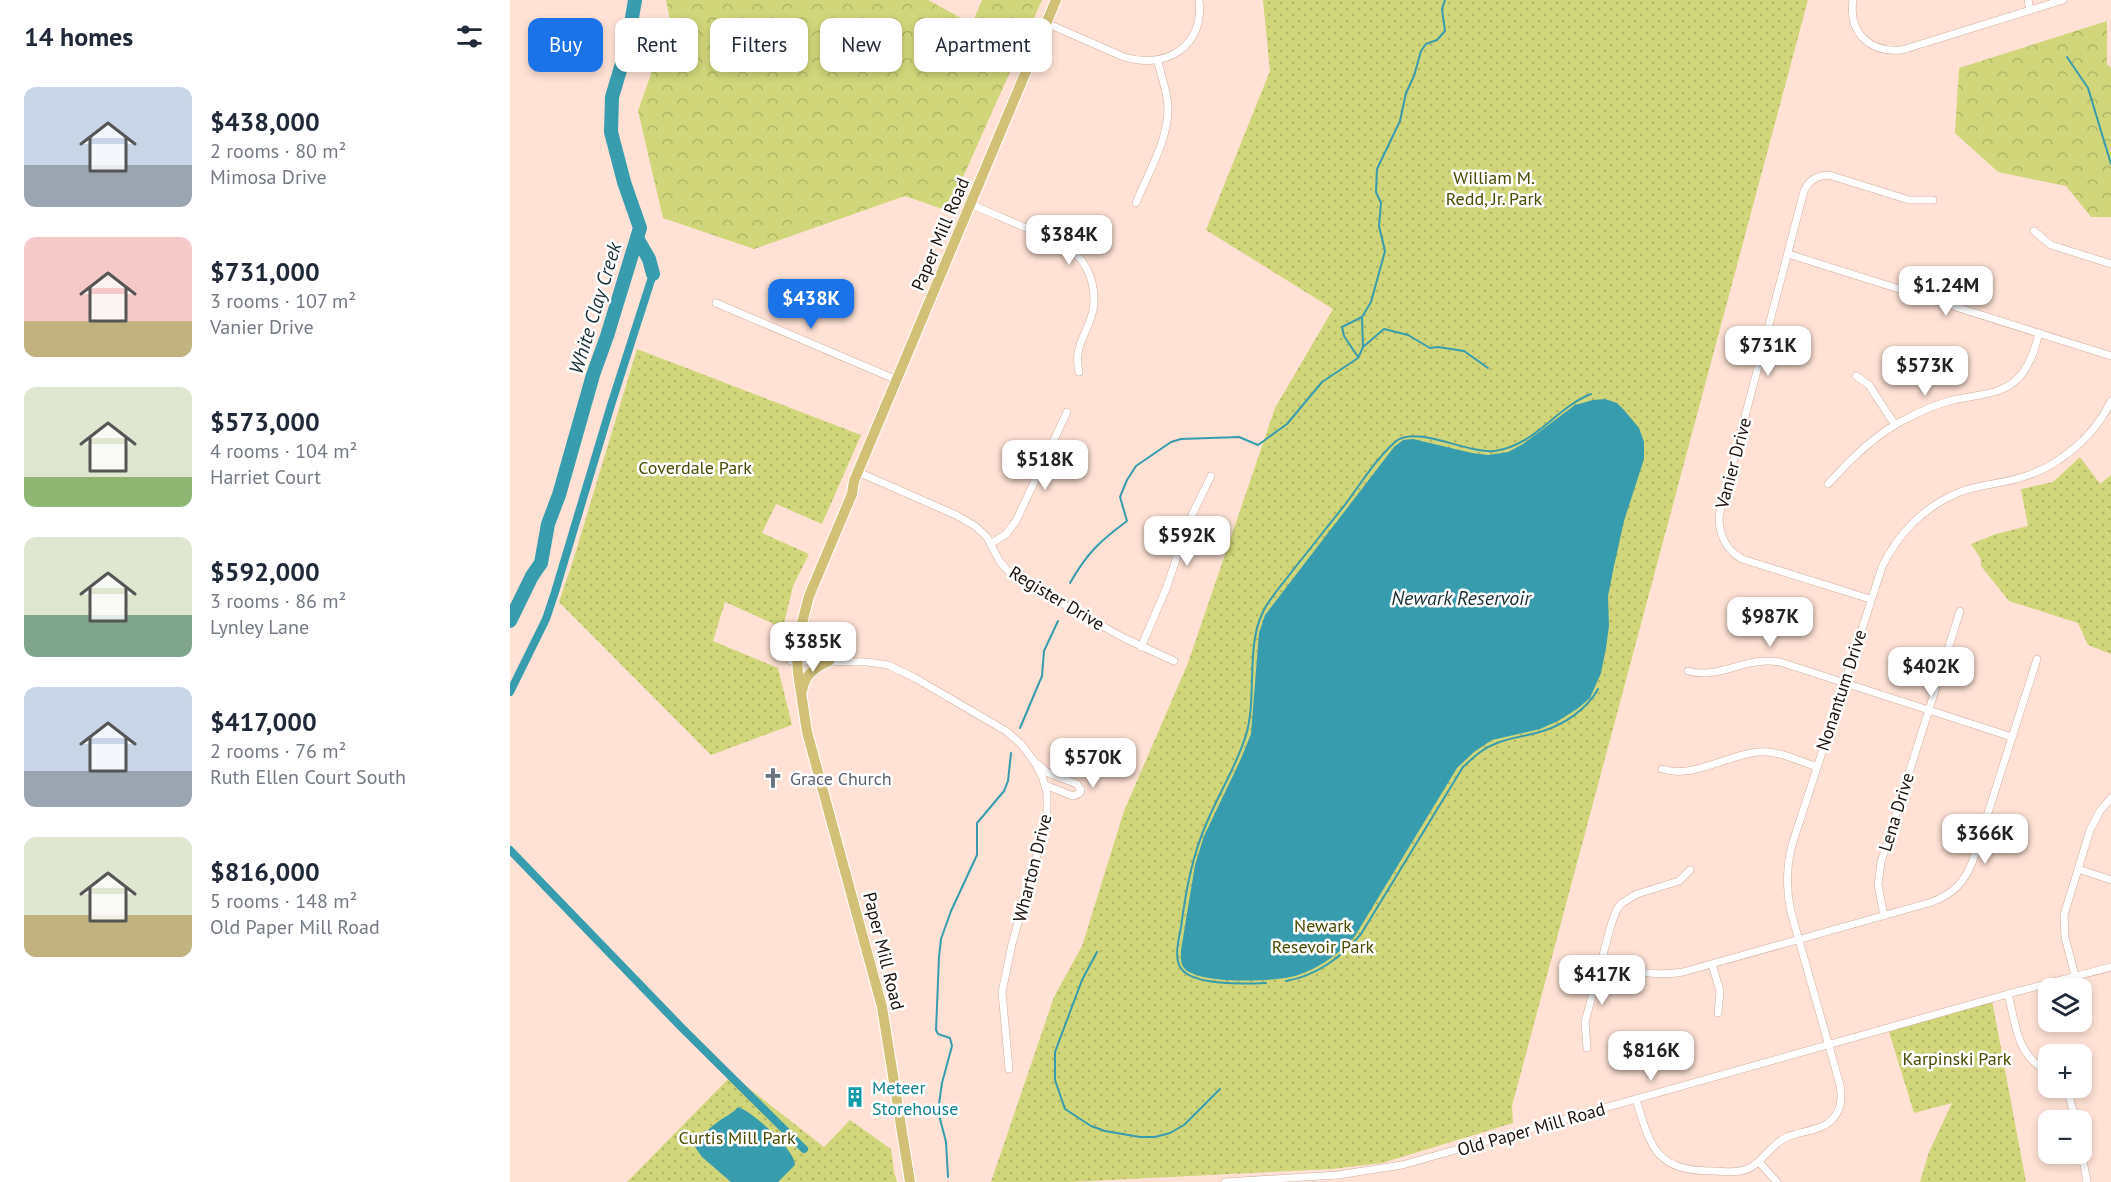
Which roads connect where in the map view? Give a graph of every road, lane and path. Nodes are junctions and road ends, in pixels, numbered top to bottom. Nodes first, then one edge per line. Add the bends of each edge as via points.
1 (1056, 0) edge
2 (1199, 0) edge
3 (1853, 0) edge
4 (2028, 0) edge
5 (2063, 0) edge
6 (2031, 10) junction
7 (1048, 18) edge
8 (1052, 26) edge
9 (1158, 61) junction
10 (1026, 72) edge
11 (1933, 200) dead end
12 (1136, 202) dead end
13 (971, 204) junction
14 (2034, 231) dead end
15 (1788, 254) junction
16 (2111, 264) edge
17 (716, 303) dead end
18 (2039, 333) junction
19 (2111, 356) edge
20 (1079, 372) dead end
21 (1856, 376) dead end
22 (897, 380) junction
23 (2111, 401) edge
24 (1067, 412) dead end
25 (1895, 425) junction
26 (1211, 476) dead end
27 (856, 477) junction
28 (1828, 483) dead end
29 (992, 543) junction
30 (1870, 599) junction
31 (1960, 610) dead end
32 (800, 635) junction
33 (1141, 647) junction
34 (2037, 659) dead end
35 (794, 661) junction
36 (829, 661) junction
37 (1174, 661) dead end
38 (1688, 671) dead end
39 (1843, 683) junction
40 (801, 697) junction
41 (1928, 710) junction
42 (807, 732) junction
43 (2012, 737) junction
44 (1035, 761) junction
45 (1817, 767) junction
46 (1662, 770) dead end
47 (1045, 785) junction
48 (2111, 798) edge
49 (2078, 869) junction
50 (1690, 870) dead end
51 (2111, 880) edge
52 (1884, 916) junction
53 (1798, 940) junction
54 (1601, 963) junction
55 (1712, 964) junction
56 (2111, 967) edge
57 (2074, 976) junction
58 (2008, 994) junction
59 (1718, 1013) dead end
60 (1828, 1045) junction
61 (1587, 1048) dead end
62 (2038, 1066) edge
63 (1008, 1069) dead end
64 (1636, 1099) junction
65 (1758, 1162) junction
66 (2084, 1164) edge
67 (910, 1182) edge
68 (1225, 1182) edge
69 (1777, 1182) edge
70 (2087, 1182) edge

1 - 7 main road, Paper Mill Road
2 - 9 street via 1198,21 1190,40
3 - 6 street via 1851,16 1863,39 1892,51
4 - 6 street
5 - 6 street
8 - 9 street via 1124,57
9 - 12 street via 1168,103 1167,122
10 - 13 main road, Paper Mill Road
11 - 15 street, Vanier Drive via 1909,200 1835,177 1816,177 1804,191
13 - 20 street via 1062,246 1082,261 1090,276 1094,301 1077,351
13 - 22 main road, Paper Mill Road
14 - 16 street via 2051,245
15 - 18 street
15 - 30 street, Vanier Drive via 1721,507 1720,531 1725,544 1742,559
17 - 22 street
18 - 19 street
18 - 25 street via 2027,367 2007,387 1936,406
21 - 25 street via 1869,385
22 - 27 main road, Paper Mill Road
23 - 30 street, Nonantum Drive via 2085,438 2057,462 2024,477 1961,492 1921,516 1888,555
24 - 29 street via 1016,521
25 - 28 street via 1853,457
26 - 33 street via 1190,519
27 - 29 street, Register Drive via 967,521
27 - 32 main road, Paper Mill Road via 809,596
27 - 35 main road, Paper Mill Road via 845,492 802,594 794,625
29 - 33 street, Register Drive via 1000,562 1013,576
30 - 39 street, Nonantum Drive
31 - 41 street, Lena Drive
32 - 35 main road, Paper Mill Road
32 - 36 main road via 812,652
33 - 37 street, Register Drive
34 - 43 street
35 - 36 street, Wharton Drive
35 - 40 main road, Paper Mill Road
35 - 42 main road, Paper Mill Road via 794,698 801,726
36 - 40 main road via 809,673
36 - 44 street, Wharton Drive via 888,665 915,678 1006,732
38 - 39 street via 1709,673 1754,661 1770,661
39 - 41 street
39 - 45 street, Nonantum Drive
40 - 42 main road, Paper Mill Road
41 - 43 street
41 - 52 street, Lena Drive via 1879,869
42 - 67 main road, Paper Mill Road via 882,1008
43 - 52 street via 1972,863 1963,880 1942,898
44 - 47 street, Wharton Drive
44 - 47 street via 1048,773 1077,784 1081,790 1073,796
45 - 46 street via 1759,752 1681,772
45 - 53 street, Nonantum Drive via 1787,867 1788,899
47 - 63 street, Wharton Drive via 1047,819 1002,992
48 - 49 street via 2090,830
49 - 51 street
49 - 57 street via 2064,915
50 - 54 street via 1679,881 1622,903 1614,916
52 - 53 street
53 - 55 street
53 - 60 street, Nonantum Drive
54 - 55 street via 1657,975
54 - 61 street via 1585,1022
55 - 59 street via 1720,991
56 - 57 street, Old Paper Mill Road
57 - 58 street, Old Paper Mill Road
58 - 60 street, Old Paper Mill Road
58 - 62 street via 2023,1050
60 - 64 street, Old Paper Mill Road
60 - 65 street, Nonantum Drive via 1842,1099 1837,1114 1818,1128 1786,1137
64 - 65 street via 1650,1142 1674,1165 1690,1170 1734,1172
64 - 68 street, Old Paper Mill Road via 1391,1168
65 - 69 street
66 - 70 street

